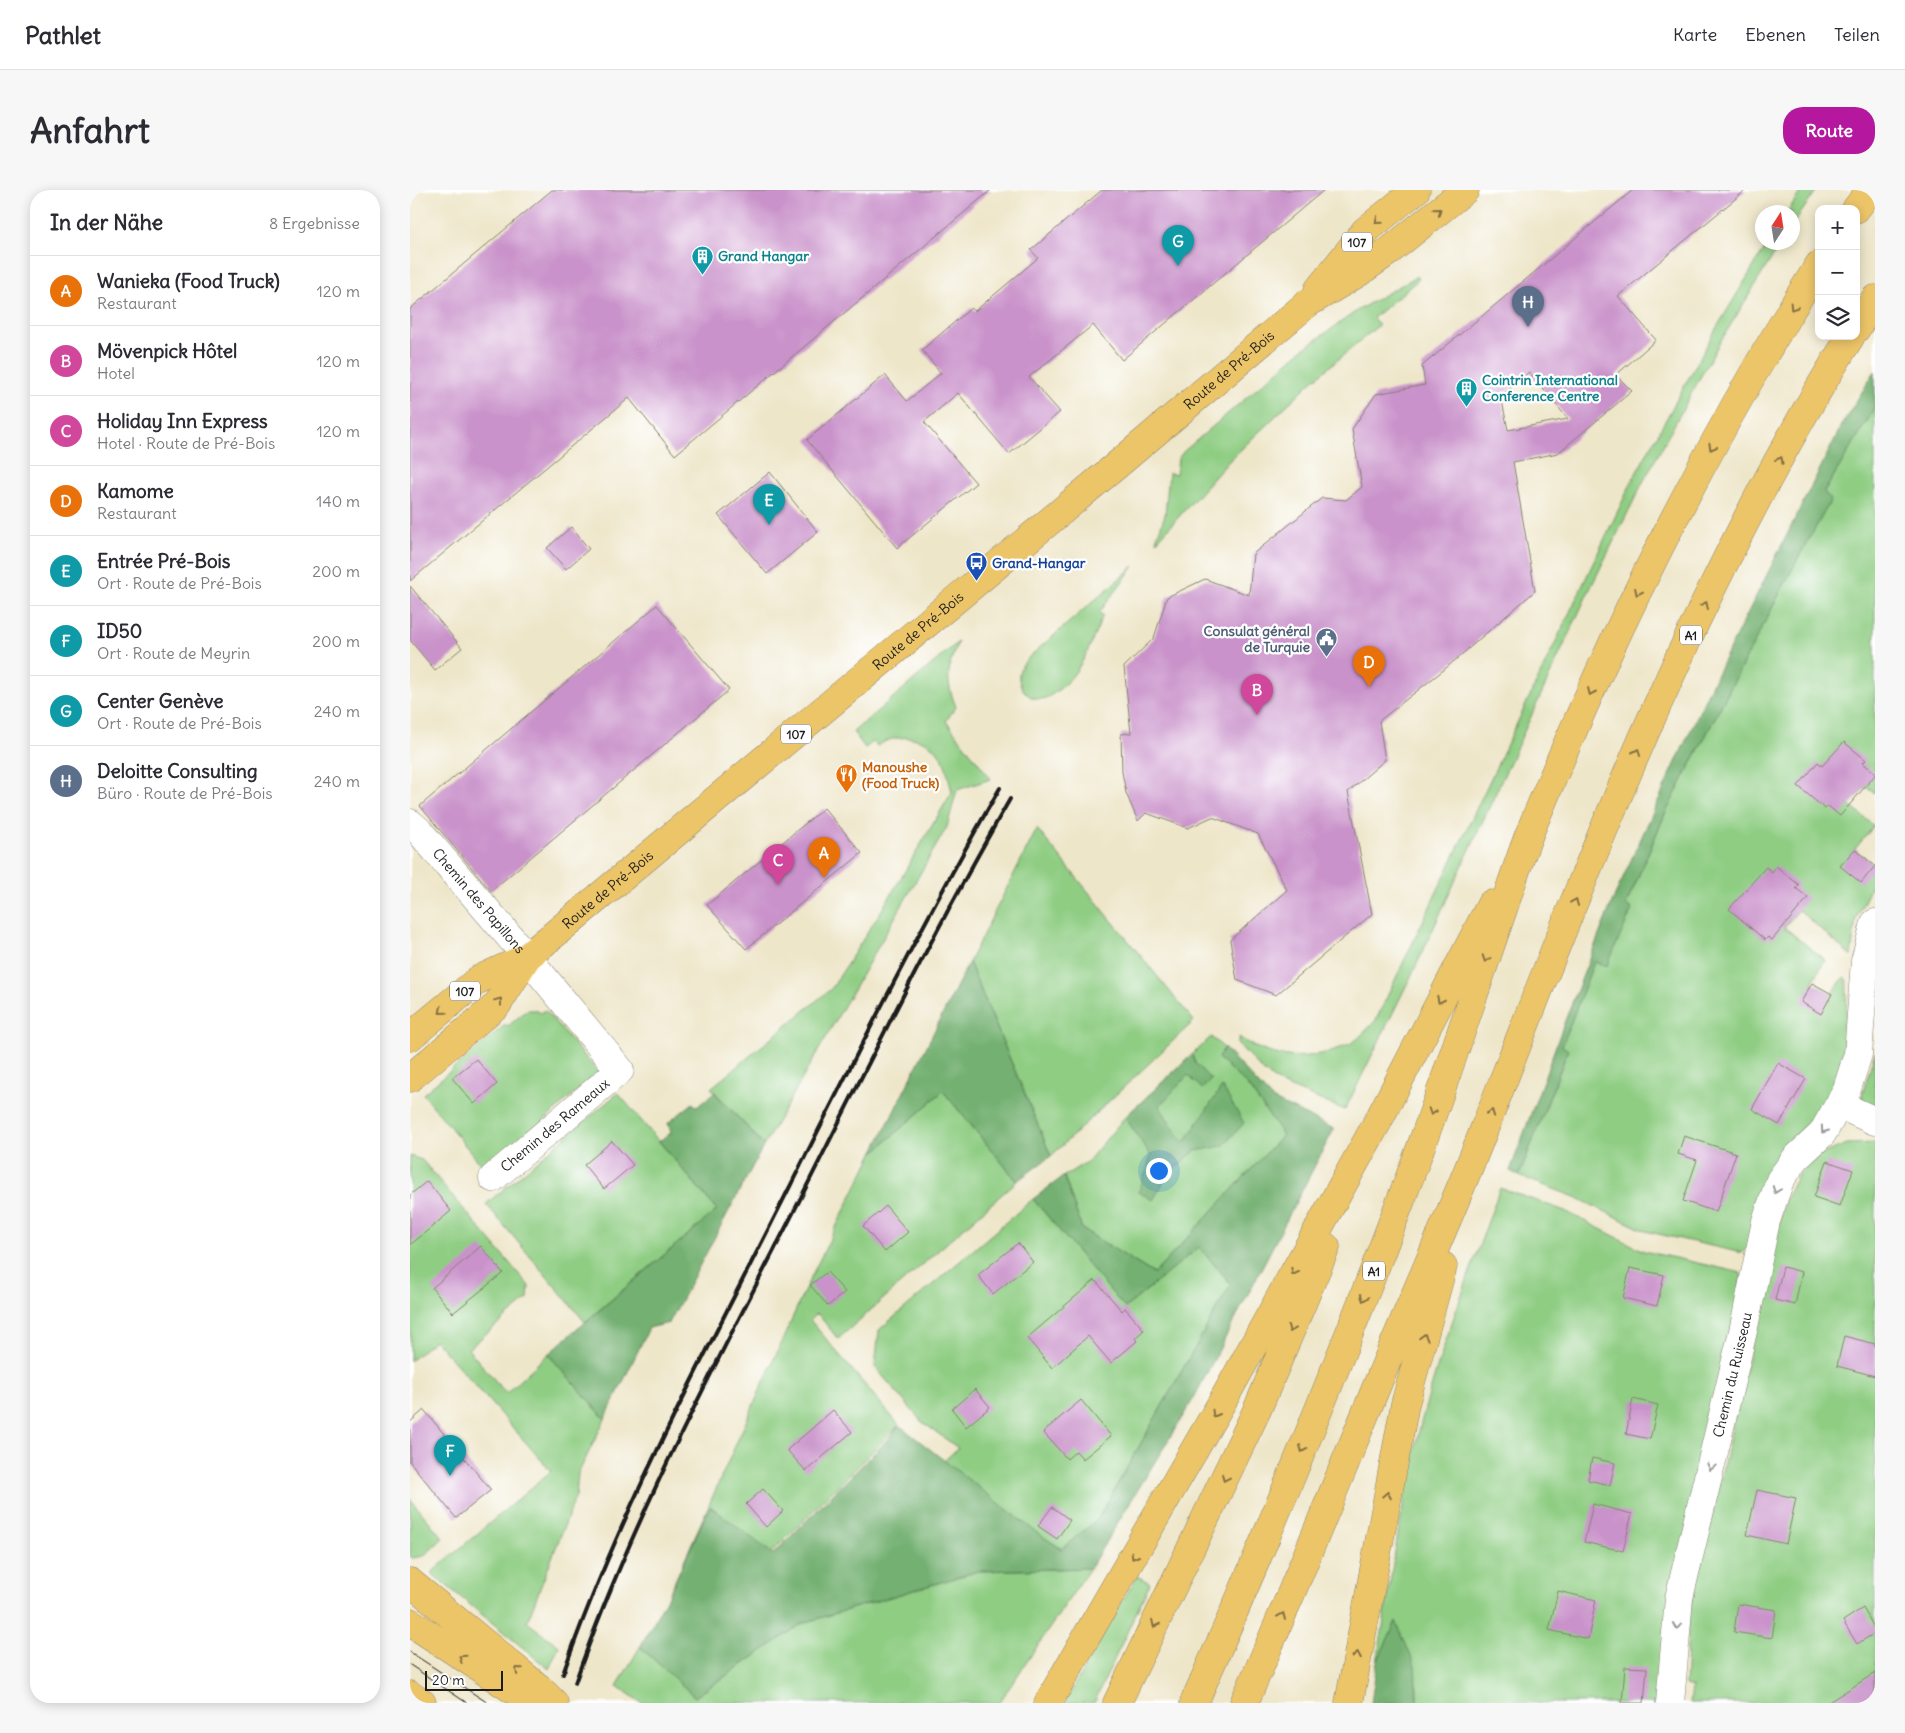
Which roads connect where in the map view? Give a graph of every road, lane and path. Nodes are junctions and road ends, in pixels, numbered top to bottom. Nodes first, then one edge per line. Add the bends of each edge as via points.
1 (1416, 190) edge
2 (1465, 190) edge
3 (1870, 190) edge
4 (1859, 205) edge
5 (1815, 272) edge
6 (1875, 299) edge
7 (1308, 303) junction
8 (1860, 323) edge
9 (1850, 340) edge
10 (410, 823) edge
11 (1531, 830) junction
12 (1875, 923) edge
13 (527, 957) junction
14 (410, 1037) edge
15 (410, 1078) edge
16 (1840, 1105) junction
17 (1875, 1121) edge
18 (1378, 1123) junction
19 (1473, 1158) junction
20 (493, 1178) dead end
21 (410, 1582) edge
22 (410, 1622) edge
23 (410, 1695) edge
24 (422, 1703) edge
25 (533, 1703) edge
26 (554, 1703) edge
27 (1048, 1703) edge
28 (1117, 1703) edge
29 (1194, 1703) edge
30 (1244, 1703) edge
31 (1349, 1703) edge
32 (1670, 1703) edge

1 -> 7 main road, Route de Pré-Bois / 107 via 1365,231
7 -> 2 main road, Route de Pré-Bois / 107 via 1388,252
3 - 4 main road
5 -> 11 main road, A1 via 1751,376 1684,499 1595,682
6 - 8 main road
7 - 13 main road, Route de Pré-Bois / 107
19 -> 9 main road, A1 via 1553,953 1672,675 1743,527
10 - 13 street, Chemin des Papillons
11 -> 18 main road
11 -> 29 main road, A1 via 1409,1178 1349,1336
12 - 16 street, Chemin du Ruisseau via 1865,961 1858,1054
13 -> 14 main road, Route de Pré-Bois / 107 via 478,980
15 -> 13 main road, Route de Pré-Bois / 107 via 497,1004
13 - 20 street, Chemin des Rameaux via 620,1070
16 - 17 street
16 -> 32 street, Chemin du Ruisseau via 1822,1134 1796,1158 1780,1180 1766,1221 1680,1598
18 -> 27 main road
18 -> 28 main road via 1257,1410
30 -> 19 main road, A1
31 -> 19 main road via 1405,1404
26 -> 21 main road
25 -> 22 main road
23 - 24 main road

